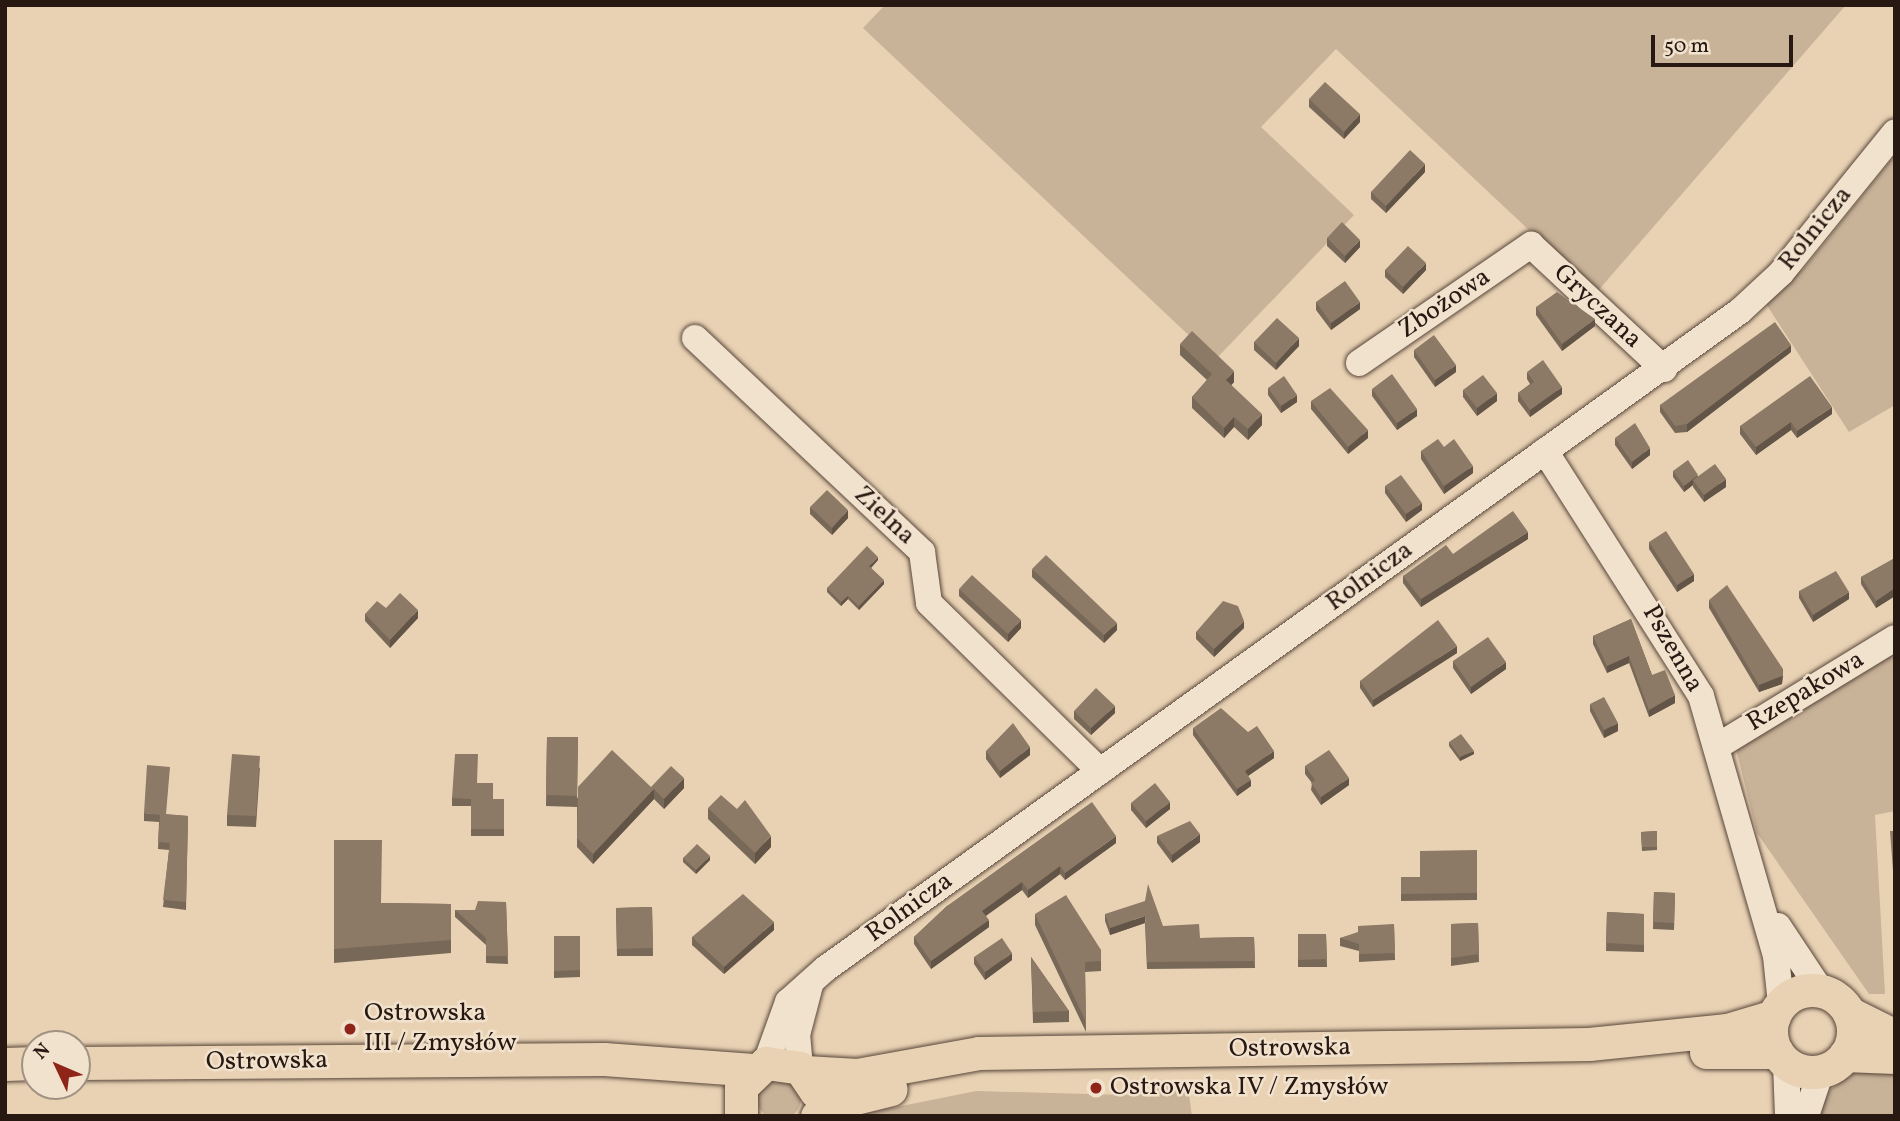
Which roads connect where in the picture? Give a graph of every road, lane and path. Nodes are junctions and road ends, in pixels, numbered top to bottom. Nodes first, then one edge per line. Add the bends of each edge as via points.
1 (1895, 131) edge
2 (1531, 245) joint
3 (695, 338) dead end
4 (1359, 363) dead end
5 (1664, 369) junction
6 (1545, 451) junction
7 (1895, 638) edge
8 (1718, 746) junction
9 (1100, 771) junction
10 (1748, 869) junction
11 (810, 983) junction
12 (1821, 991) junction
13 (1777, 1010) junction
14 (1849, 1013) junction
15 (1895, 1036) edge
16 (1781, 1057) junction
17 (1895, 1057) edge
18 (91, 1063) edge
19 (1833, 1063) junction
20 (667, 1066) junction
21 (759, 1066) junction
22 (803, 1070) junction
23 (740, 1112) edge
24 (816, 1116) edge
25 (1788, 1116) edge
26 (1806, 1116) edge

1 - 5 street, Rolnicza via 1781,273
2 - 4 street, Zbożowa
2 - 5 street, Gryczana
3 - 9 street, Zielna via 922,552 929,603
5 - 6 street, Rolnicza
6 - 8 street, Pszenna via 1685,664
6 - 9 street, Rolnicza
7 - 8 street, Rzepakowa
8 - 10 street, Pszenna
9 - 11 street, Rolnicza
10 - 12 street, Pszenna via 1801,968
10 - 13 street, Pszenna via 1776,956
11 - 21 street, Rolnicza via 788,1002
11 - 22 street via 797,1035
12 - 13 main road via 1799,992
12 - 14 main road
13 - 16 main road
13 - 22 main road, Ostrowska via 1727,1030 1582,1044 979,1053 857,1076
14 - 15 main road
14 - 19 main road via 1852,1035
16 - 19 main road
16 - 24 main road, Ostrowska via 1730,1049 1576,1064 1008,1070 861,1096
16 - 25 street
17 - 19 main road
18 - 20 main road, Ostrowska via 604,1059
19 - 26 street
20 - 21 main road, Ostrowska
20 - 23 main road, Ostrowska
21 - 22 main road, Ostrowska
21 - 23 main road via 741,1087
22 - 24 main road via 816,1091

